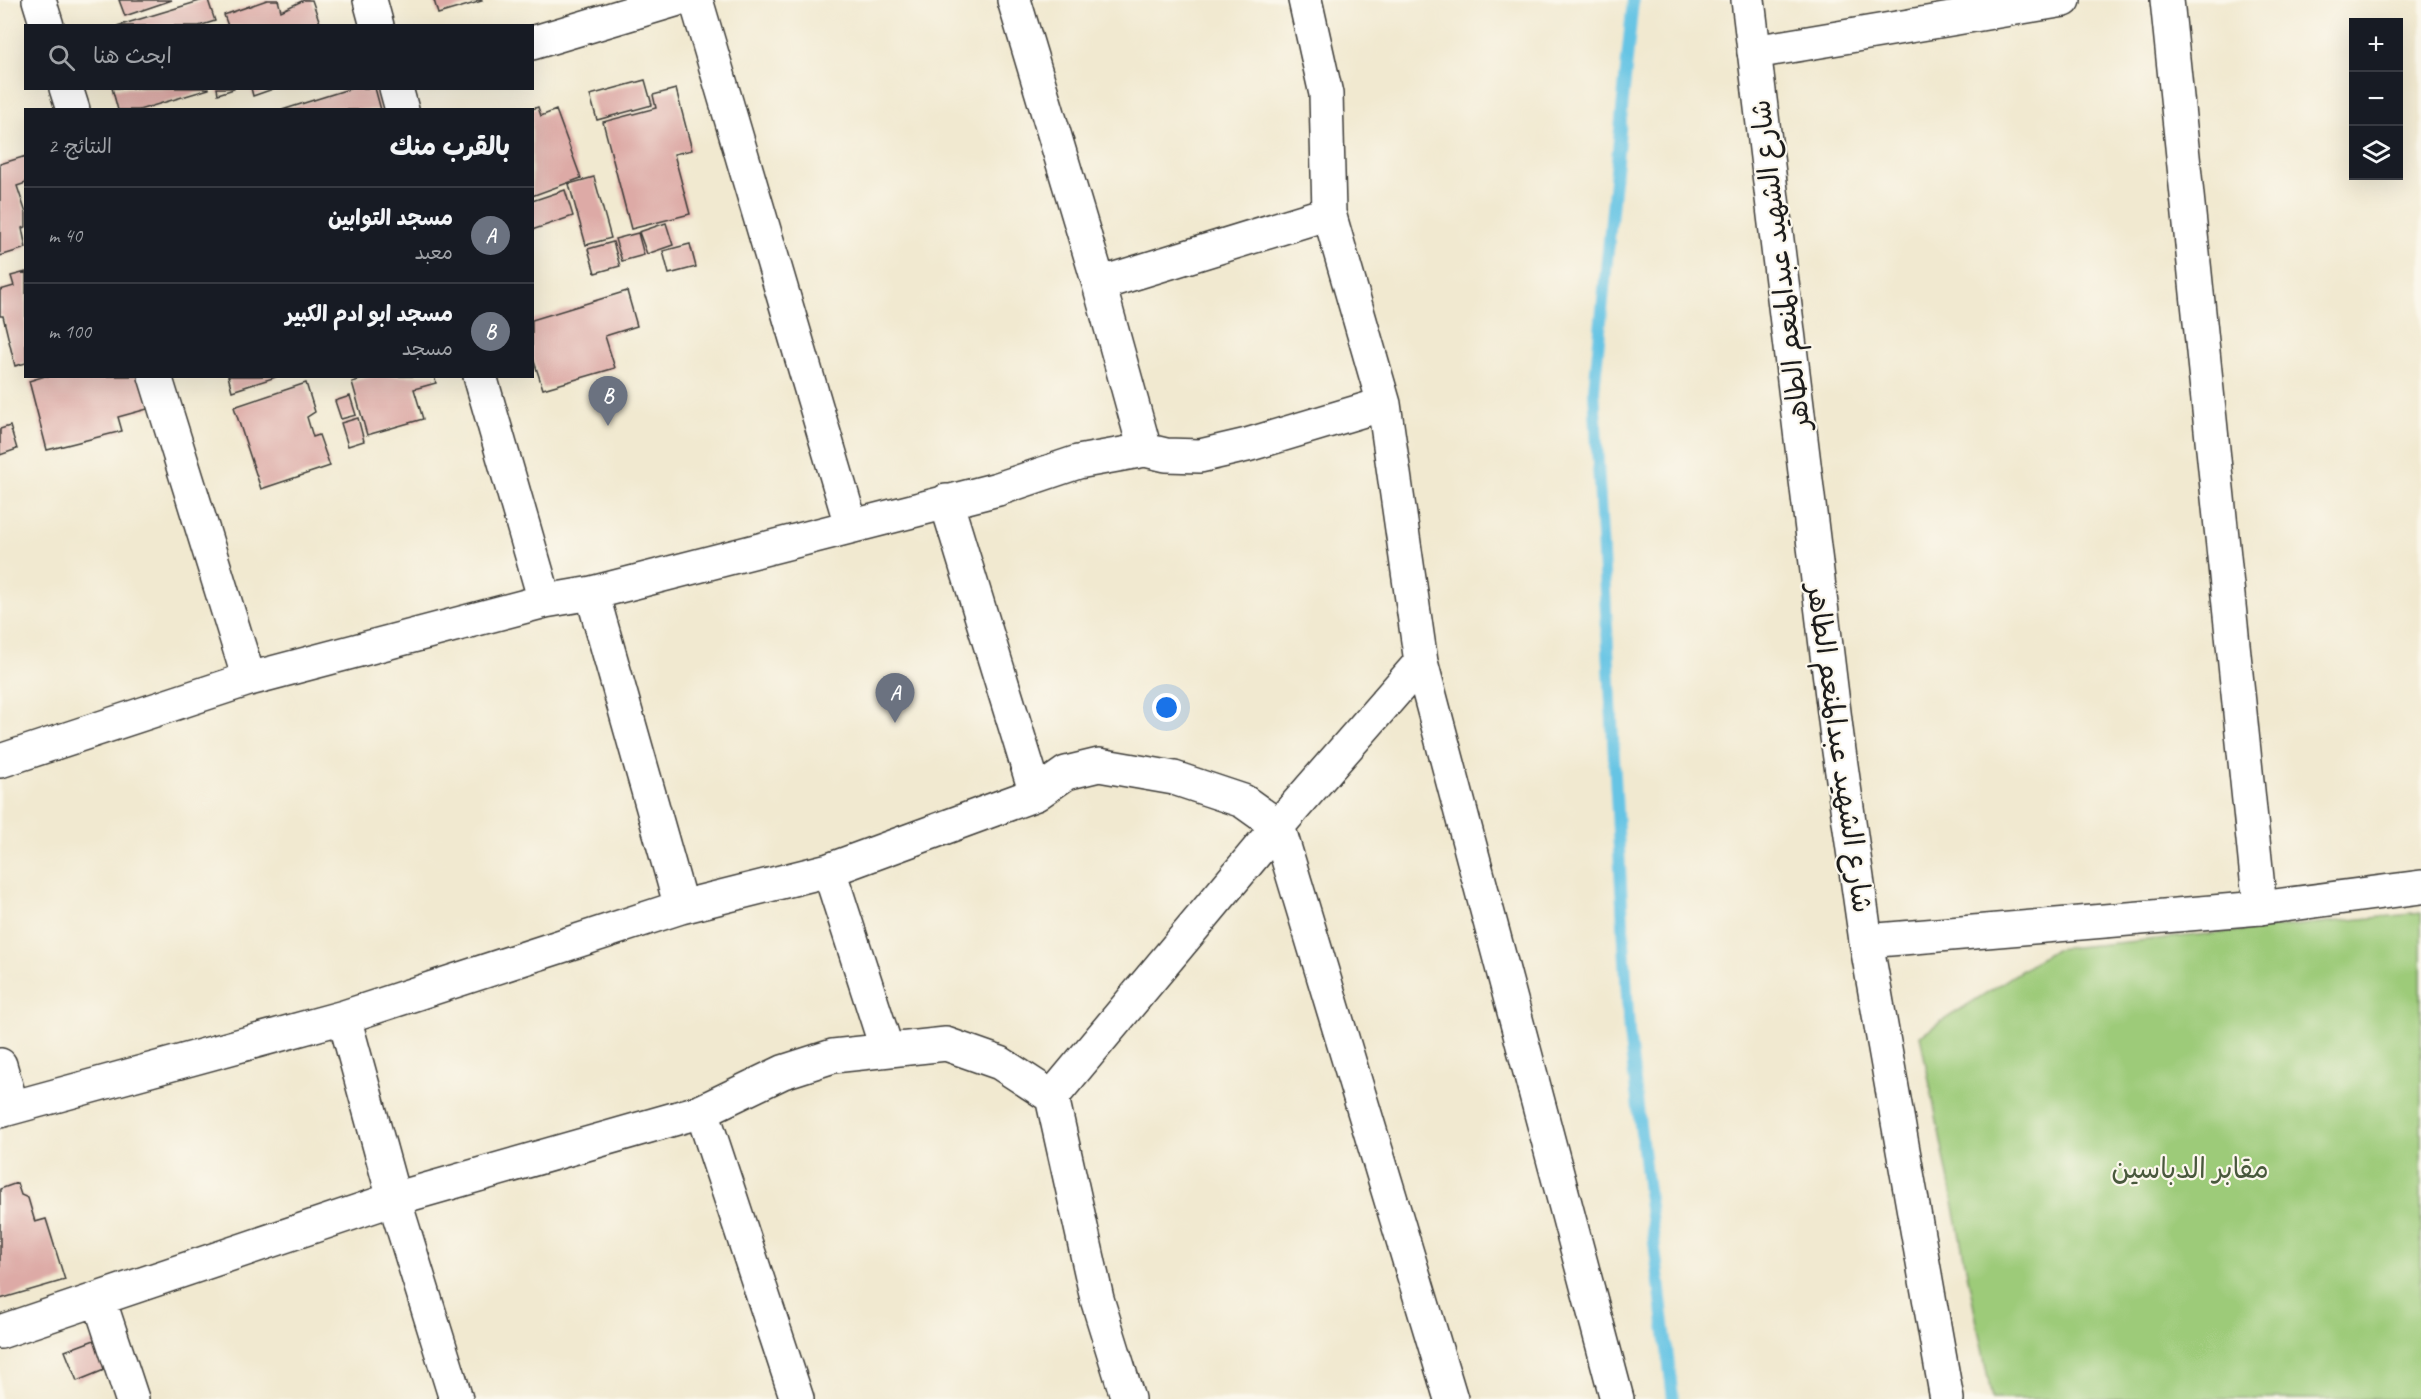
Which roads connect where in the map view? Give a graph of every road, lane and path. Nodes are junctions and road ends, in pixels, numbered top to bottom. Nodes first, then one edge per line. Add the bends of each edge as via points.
1 (39, 0) edge
2 (370, 0) edge
3 (675, 0) edge
4 (696, 0) edge
5 (1014, 0) edge
6 (1305, 0) edge
7 (1749, 0) edge
8 (2064, 0) edge
9 (2167, 0) edge
10 (46, 24) edge
11 (376, 24) edge
12 (534, 42) edge
13 (1754, 52) junction
14 (67, 90) edge
15 (397, 90) edge
16 (72, 108) edge
17 (401, 108) edge
18 (1329, 213) junction
19 (1099, 284) junction
20 (156, 378) edge
21 (481, 378) edge
22 (1384, 404) junction
23 (1145, 450) junction
24 (946, 501) junction
25 (851, 525) junction
26 (592, 593) junction
27 (545, 601) junction
28 (1421, 662) junction
29 (249, 679) junction
30 (0, 761) edge
31 (1036, 794) junction
32 (1278, 826) junction
33 (830, 870) junction
34 (2421, 887) edge
35 (681, 907) junction
36 (2260, 909) junction
37 (1866, 941) junction
38 (344, 1017) junction
39 (887, 1050) junction
40 (0, 1065) edge
41 (1052, 1097) junction
42 (6, 1109) edge
43 (702, 1111) junction
44 (394, 1199) junction
45 (99, 1299) junction
46 (0, 1332) edge
47 (132, 1399) edge
48 (456, 1399) edge
49 (796, 1399) edge
50 (1128, 1399) edge
51 (1451, 1399) edge
52 (1617, 1399) edge
53 (1947, 1399) edge

1 - 10 street
2 - 11 street
3 - 12 street
4 - 25 street
5 - 19 street
6 - 18 street via 1326,93
7 - 13 street, شارع الشهيد عبدالمنعم الطاهر
8 - 13 street
9 - 36 street
13 - 37 street, شارع الشهيد عبدالمنعم الطاهر via 1835,725
14 - 16 street
15 - 17 street
18 - 19 street
18 - 22 street
19 - 23 street
20 - 29 street
21 - 27 street
22 - 23 street via 1247,446 1200,456 1166,456
22 - 28 street
23 - 24 street via 1078,462 998,489
24 - 25 street
24 - 31 street
25 - 26 street
26 - 27 street
26 - 35 street
27 - 29 street
28 - 32 street
28 - 52 street
29 - 30 street
31 - 32 street via 1066,773 1099,765 1174,778 1243,801
31 - 33 street
32 - 41 street
32 - 51 street
33 - 35 street
33 - 39 street
34 - 36 street, شارع الشهيد عبدالمنعم الطاهر
35 - 38 street
36 - 37 street, شارع الشهيد عبدالمنعم الطاهر
37 - 53 street
38 - 42 street
38 - 44 street
39 - 41 street via 946,1044 1000,1063
39 - 43 street via 833,1056 783,1072
40 - 42 street
41 - 50 street via 1097,1299
43 - 44 street
43 - 49 street
44 - 45 street
44 - 48 street
45 - 46 street
45 - 47 street

